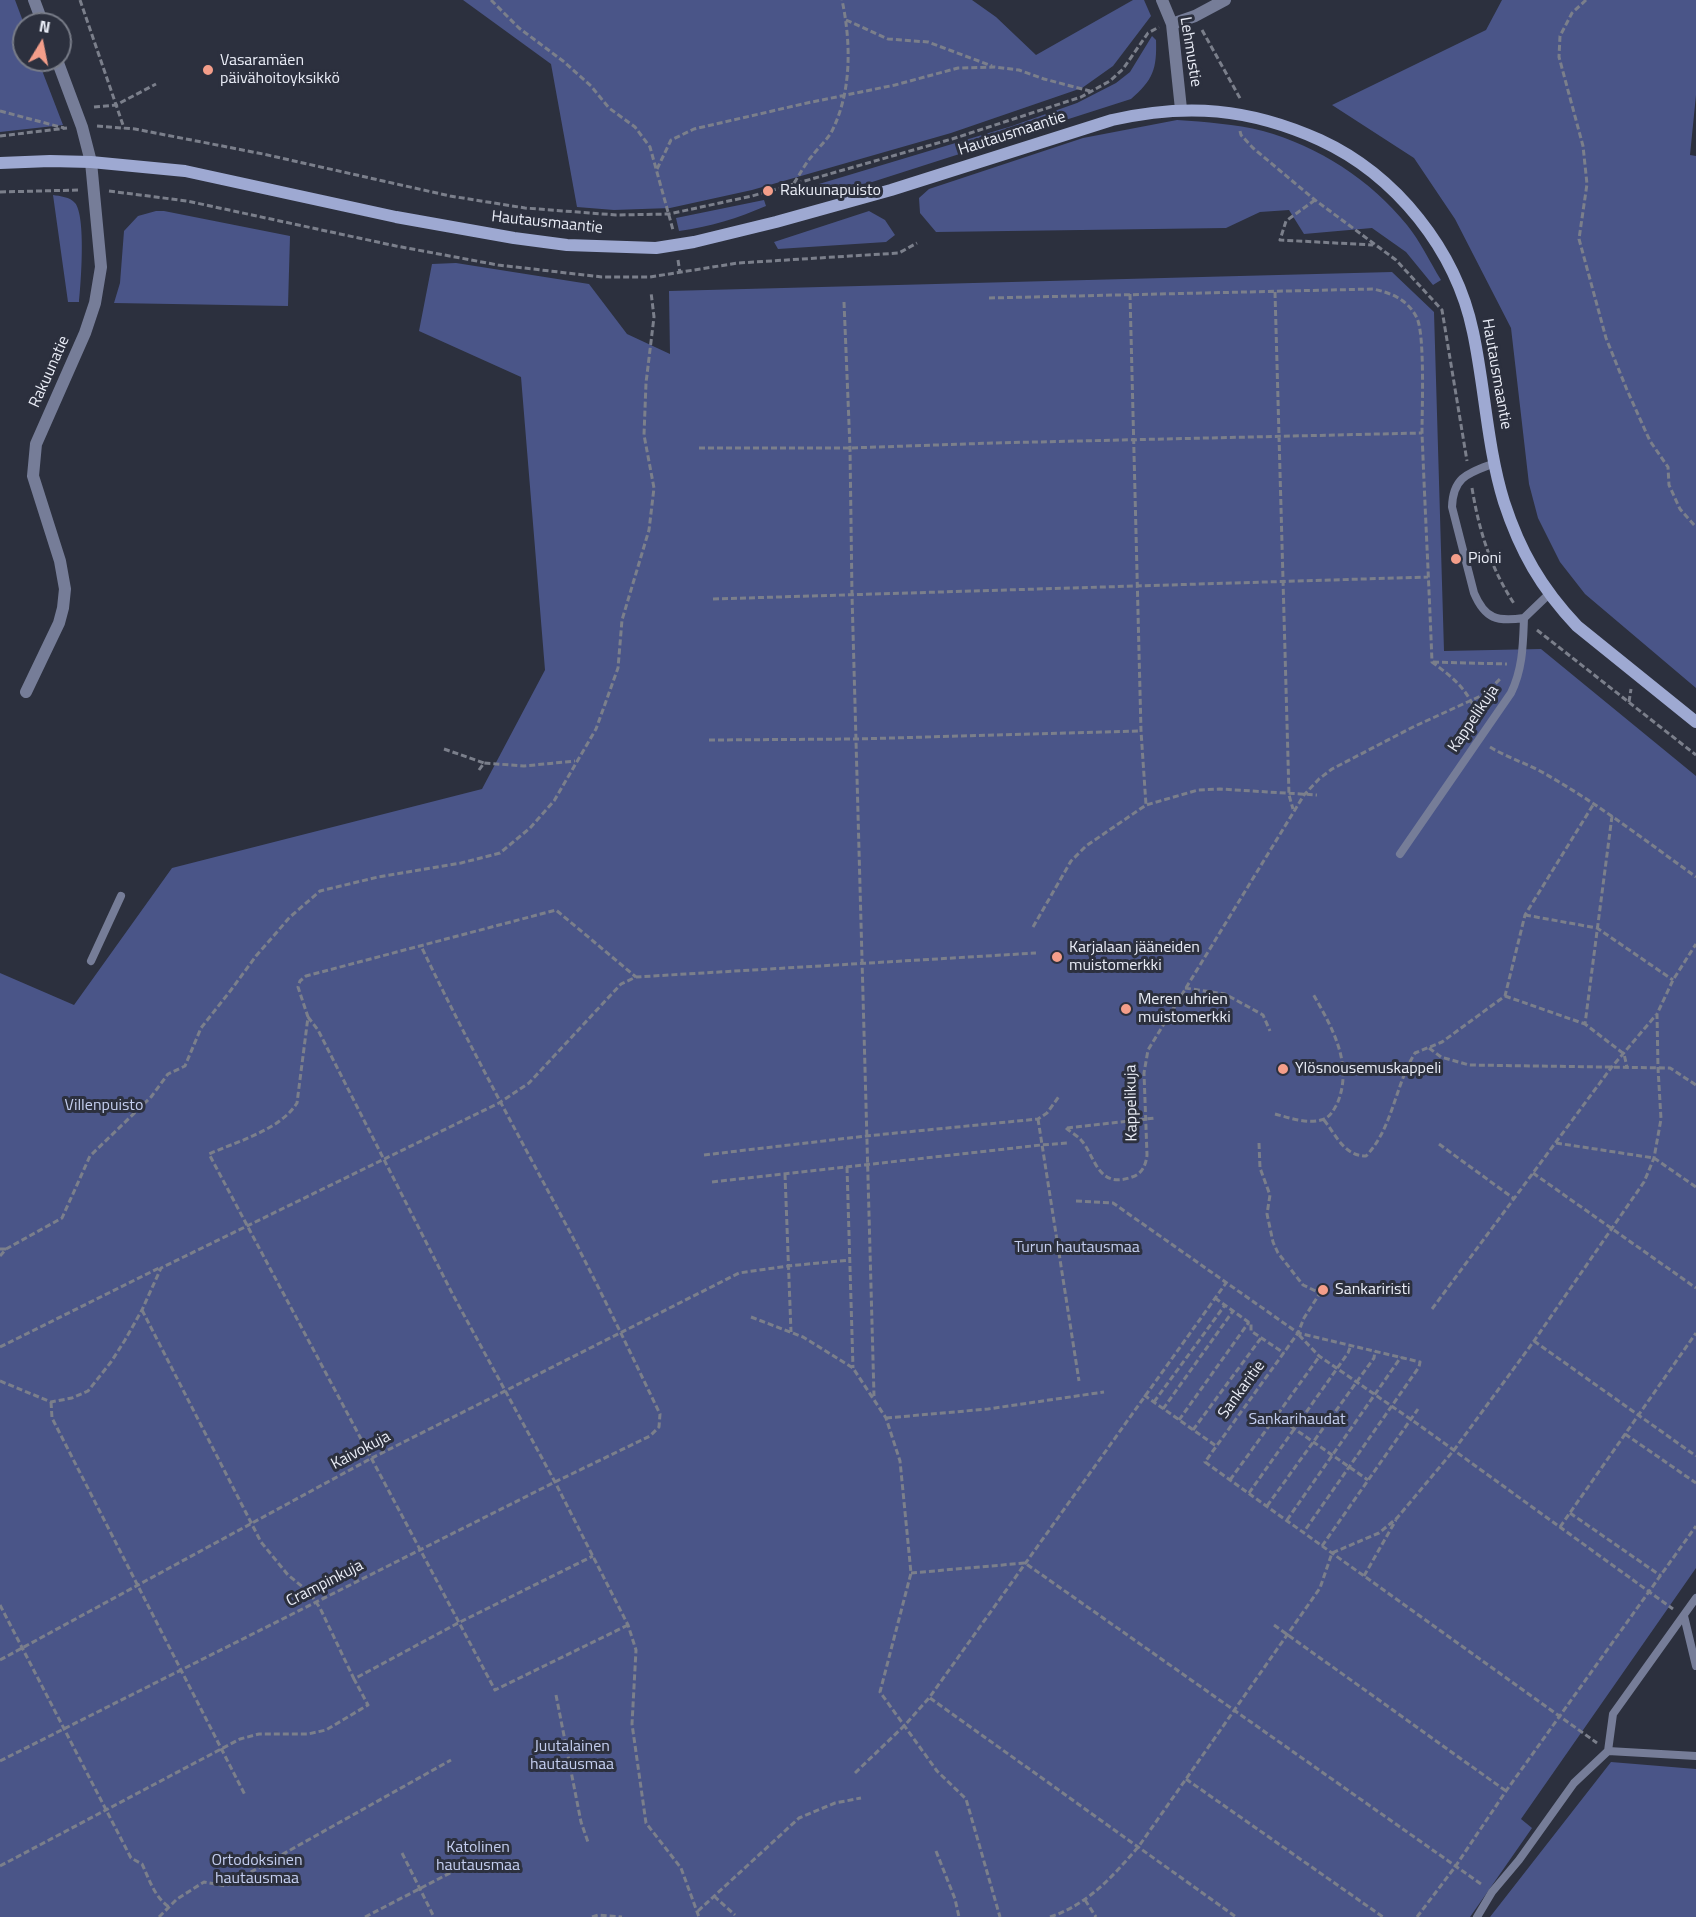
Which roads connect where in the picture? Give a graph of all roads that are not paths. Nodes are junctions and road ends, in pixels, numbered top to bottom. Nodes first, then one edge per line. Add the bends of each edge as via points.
1 (1162, 0) edge
2 (1222, 1) edge
3 (1172, 24) junction
4 (61, 72) edge
5 (1181, 109) junction
6 (91, 162) junction
7 (0, 163) edge
8 (1495, 464) junction
9 (1549, 594) junction
10 (1524, 618) junction
11 (26, 692) dead end
12 (1696, 722) edge
13 (1400, 854) dead end
14 (121, 896) dead end
15 (91, 961) dead end
16 (1696, 1598) edge
17 (1684, 1616) junction
18 (1694, 1644) edge
19 (1696, 1666) edge
20 (1608, 1750) junction
21 (1696, 1756) edge
22 (1477, 1917) edge

1 - 3 street, Lehmustie
2 - 3 street
3 - 5 street, Lehmustie
4 - 6 street, Rakuunatie
5 - 6 street, Hautausmaantie via 1112,120 788,219 656,248 567,245 514,238 185,171
5 - 8 street, Hautausmaantie via 1240,113 1332,146 1380,178 1416,215 1440,250 1465,304
6 - 7 street, Hautausmaantie
6 - 11 street, Rakuunatie via 100,249 99,286 85,333 36,444 33,476 60,561 65,589 63,608
8 - 9 street, Hautausmaantie via 1519,541
8 - 10 lane via 1469,473 1457,483 1452,507 1479,605 1491,617 1501,620
9 - 10 lane
9 - 12 street, Hautausmaantie via 1576,626
10 - 13 lane, Kappelikuja via 1518,678 1511,693
14 - 15 lane
16 - 17 lane
17 - 18 lane
17 - 20 lane via 1613,1714
18 - 19 lane
20 - 21 lane
20 - 22 lane via 1574,1783

